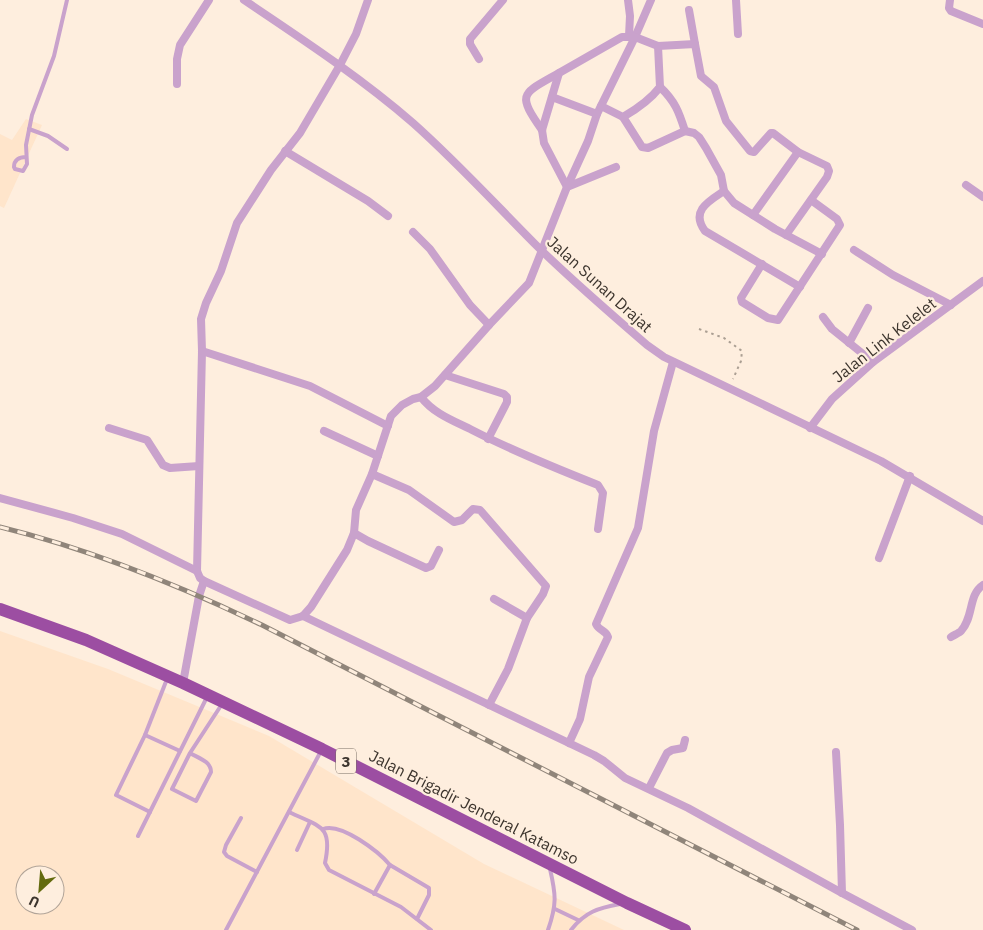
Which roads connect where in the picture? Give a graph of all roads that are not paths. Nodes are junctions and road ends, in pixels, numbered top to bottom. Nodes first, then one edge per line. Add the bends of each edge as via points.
1 (67, 0) edge
2 (209, 0) edge
3 (244, 0) edge
4 (368, 0) edge
5 (503, 0) edge
6 (628, 0) edge
7 (651, 0) edge
8 (736, 0) edge
9 (950, 0) edge
10 (689, 10) dead end
11 (983, 24) edge
12 (738, 34) dead end
13 (632, 36) junction
14 (695, 44) junction
15 (658, 46) junction
16 (479, 59) dead end
17 (340, 66) junction
18 (559, 73) junction
19 (177, 84) dead end
20 (660, 87) junction
21 (552, 97) junction
22 (601, 106) junction
23 (597, 114) junction
24 (623, 118) junction
25 (29, 129) junction
26 (542, 130) junction
27 (685, 131) junction
28 (67, 149) dead end
29 (285, 151) junction
30 (798, 152) junction
31 (26, 157) dead end
32 (616, 167) dead end
33 (966, 185) dead end
34 (567, 187) junction
35 (724, 191) junction
36 (983, 197) edge
37 (811, 200) junction
38 (753, 215) junction
39 (388, 216) dead end
40 (413, 232) dead end
41 (786, 235) junction
42 (541, 250) junction
43 (854, 250) dead end
44 (822, 254) junction
45 (762, 264) junction
46 (983, 281) edge
47 (800, 286) junction
48 (950, 305) junction
49 (868, 308) dead end
50 (823, 317) dead end
51 (489, 325) junction
52 (849, 344) junction
53 (202, 351) junction
54 (673, 362) junction
55 (873, 362) junction
56 (445, 375) junction
57 (421, 397) junction
58 (388, 426) junction
59 (108, 428) dead end
60 (810, 428) junction
61 (324, 431) dead end
62 (488, 439) junction
63 (378, 456) junction
64 (198, 466) junction
65 (372, 474) junction
66 (910, 476) junction
67 (0, 498) edge
68 (983, 521) edge
69 (598, 529) dead end
70 (354, 533) junction
71 (439, 550) dead end
72 (879, 558) dead end
73 (198, 571) junction
74 (204, 581) junction
75 (983, 584) edge
76 (494, 599) dead end
77 (0, 608) edge
78 (303, 616) junction
79 (527, 618) junction
80 (951, 637) dead end
81 (168, 676) junction
82 (182, 683) junction
83 (208, 696) junction
84 (223, 703) junction
85 (489, 705) junction
86 (145, 735) junction
87 (685, 740) dead end
88 (569, 743) junction
89 (322, 749) junction
90 (180, 752) junction
91 (836, 752) dead end
92 (190, 753) junction
93 (649, 788) junction
94 (150, 812) junction
95 (289, 812) junction
96 (241, 818) dead end
97 (310, 822) junction
98 (323, 829) junction
99 (138, 836) dead end
100 (297, 850) dead end
101 (549, 863) junction
102 (390, 865) junction
103 (257, 872) junction
104 (842, 893) junction
105 (374, 894) junction
106 (627, 903) junction
107 (556, 909) junction
108 (417, 918) junction
109 (578, 920) junction
110 (226, 930) edge
111 (431, 930) edge
112 (548, 930) edge
113 (571, 930) edge
114 (685, 930) edge
115 (912, 930) edge

1 - 25 lane via 54,56
2 - 19 street via 180,45
3 - 17 street, Jalan Sunan Drajat
4 - 17 street
5 - 16 street via 469,42
6 - 13 street
7 - 13 street
8 - 12 street
9 - 11 street via 951,11
10 - 14 street
13 - 15 street
13 - 18 street via 622,37
13 - 22 street
14 - 15 street
14 - 30 street via 701,76 714,87 726,121 750,151 754,152 773,133
15 - 20 street
17 - 29 street via 300,133
17 - 42 street, Jalan Sunan Drajat via 377,93 448,155
18 - 21 street
18 - 26 street via 528,92 525,101
20 - 24 street
20 - 27 street via 677,107
21 - 23 street
21 - 26 street
22 - 23 street
22 - 24 street
23 - 34 street
24 - 27 street via 644,148
25 - 28 lane via 48,136
25 - 31 lane
26 - 34 street via 544,143
27 - 35 street via 699,137 721,175
29 - 39 street
29 - 53 street via 242,213 233,233 201,319
30 - 37 street via 827,166 829,171
30 - 38 street
32 - 34 street
33 - 36 street
34 - 42 street
35 - 38 street via 734,203
35 - 45 street via 705,204 700,213 701,224 706,231
37 - 41 street
37 - 44 street via 840,222
38 - 41 street
40 - 51 street
41 - 44 street
42 - 51 street via 529,283
42 - 54 street, Jalan Sunan Drajat via 647,346
43 - 48 street
44 - 47 street
45 - 47 street
45 - 47 street via 741,298 742,302 768,318 778,320
46 - 48 street, Jalan Link Kelelet
48 - 55 street, Jalan Link Kelelet
49 - 52 street
50 - 52 street
51 - 56 street
52 - 55 street
53 - 58 street via 310,386
53 - 64 street
54 - 60 street, Jalan Sunan Drajat
54 - 88 street via 654,431 638,528 596,624 608,637 590,677 580,720
55 - 60 street, Jalan Link Kelelet via 832,399
56 - 57 street
56 - 62 street via 507,397
57 - 58 street via 396,410
57 - 62 street via 434,411
58 - 63 street
59 - 64 street via 147,440 164,465 170,468
60 - 66 street, Jalan Sunan Drajat
61 - 63 street
62 - 69 street via 598,486 603,493
63 - 65 street
64 - 73 street
65 - 70 street via 356,510
65 - 79 street via 409,490 454,522 462,520 473,508 480,510 546,586
66 - 68 street, Jalan Sunan Drajat
66 - 72 street
67 - 73 street via 122,534
70 - 71 street via 426,568 431,566
70 - 78 street via 319,596
73 - 74 street
74 - 78 street via 284,618 290,620
74 - 82 street
75 - 80 street via 973,597 970,616 961,631
76 - 79 street
77 - 81 highway, Jalan Brigadir Jenderal Katamso / 3 via 86,640
78 - 85 street
79 - 85 street via 508,670
81 - 82 highway, Jalan Brigadir Jenderal Katamso / 3
81 - 86 lane
82 - 83 highway, Jalan Brigadir Jenderal Katamso / 3
83 - 84 highway, Jalan Brigadir Jenderal Katamso / 3
83 - 90 lane
84 - 89 highway, Jalan Brigadir Jenderal Katamso / 3
84 - 92 lane
85 - 88 street
86 - 90 lane
86 - 94 lane via 116,795
87 - 93 street via 683,748 667,753
88 - 93 street via 604,761 625,778
89 - 95 lane
89 - 101 highway, Jalan Brigadir Jenderal Katamso / 3
90 - 94 lane
91 - 104 street
92 - 92 lane via 172,789 196,801 212,768
93 - 104 street
94 - 99 lane
95 - 97 lane
95 - 103 lane
96 - 103 lane via 224,852
97 - 98 lane
97 - 100 lane
98 - 102 lane via 340,830 378,852
98 - 105 lane via 328,837 325,864 329,870
101 - 106 highway, Jalan Brigadir Jenderal Katamso / 3
101 - 107 lane
102 - 105 lane
102 - 108 lane via 428,888 429,895
103 - 110 lane
104 - 115 street
105 - 108 lane
106 - 109 lane via 592,911
106 - 114 highway, Jalan Brigadir Jenderal Katamso / 3
107 - 109 lane
107 - 112 lane
108 - 111 lane
109 - 113 lane

